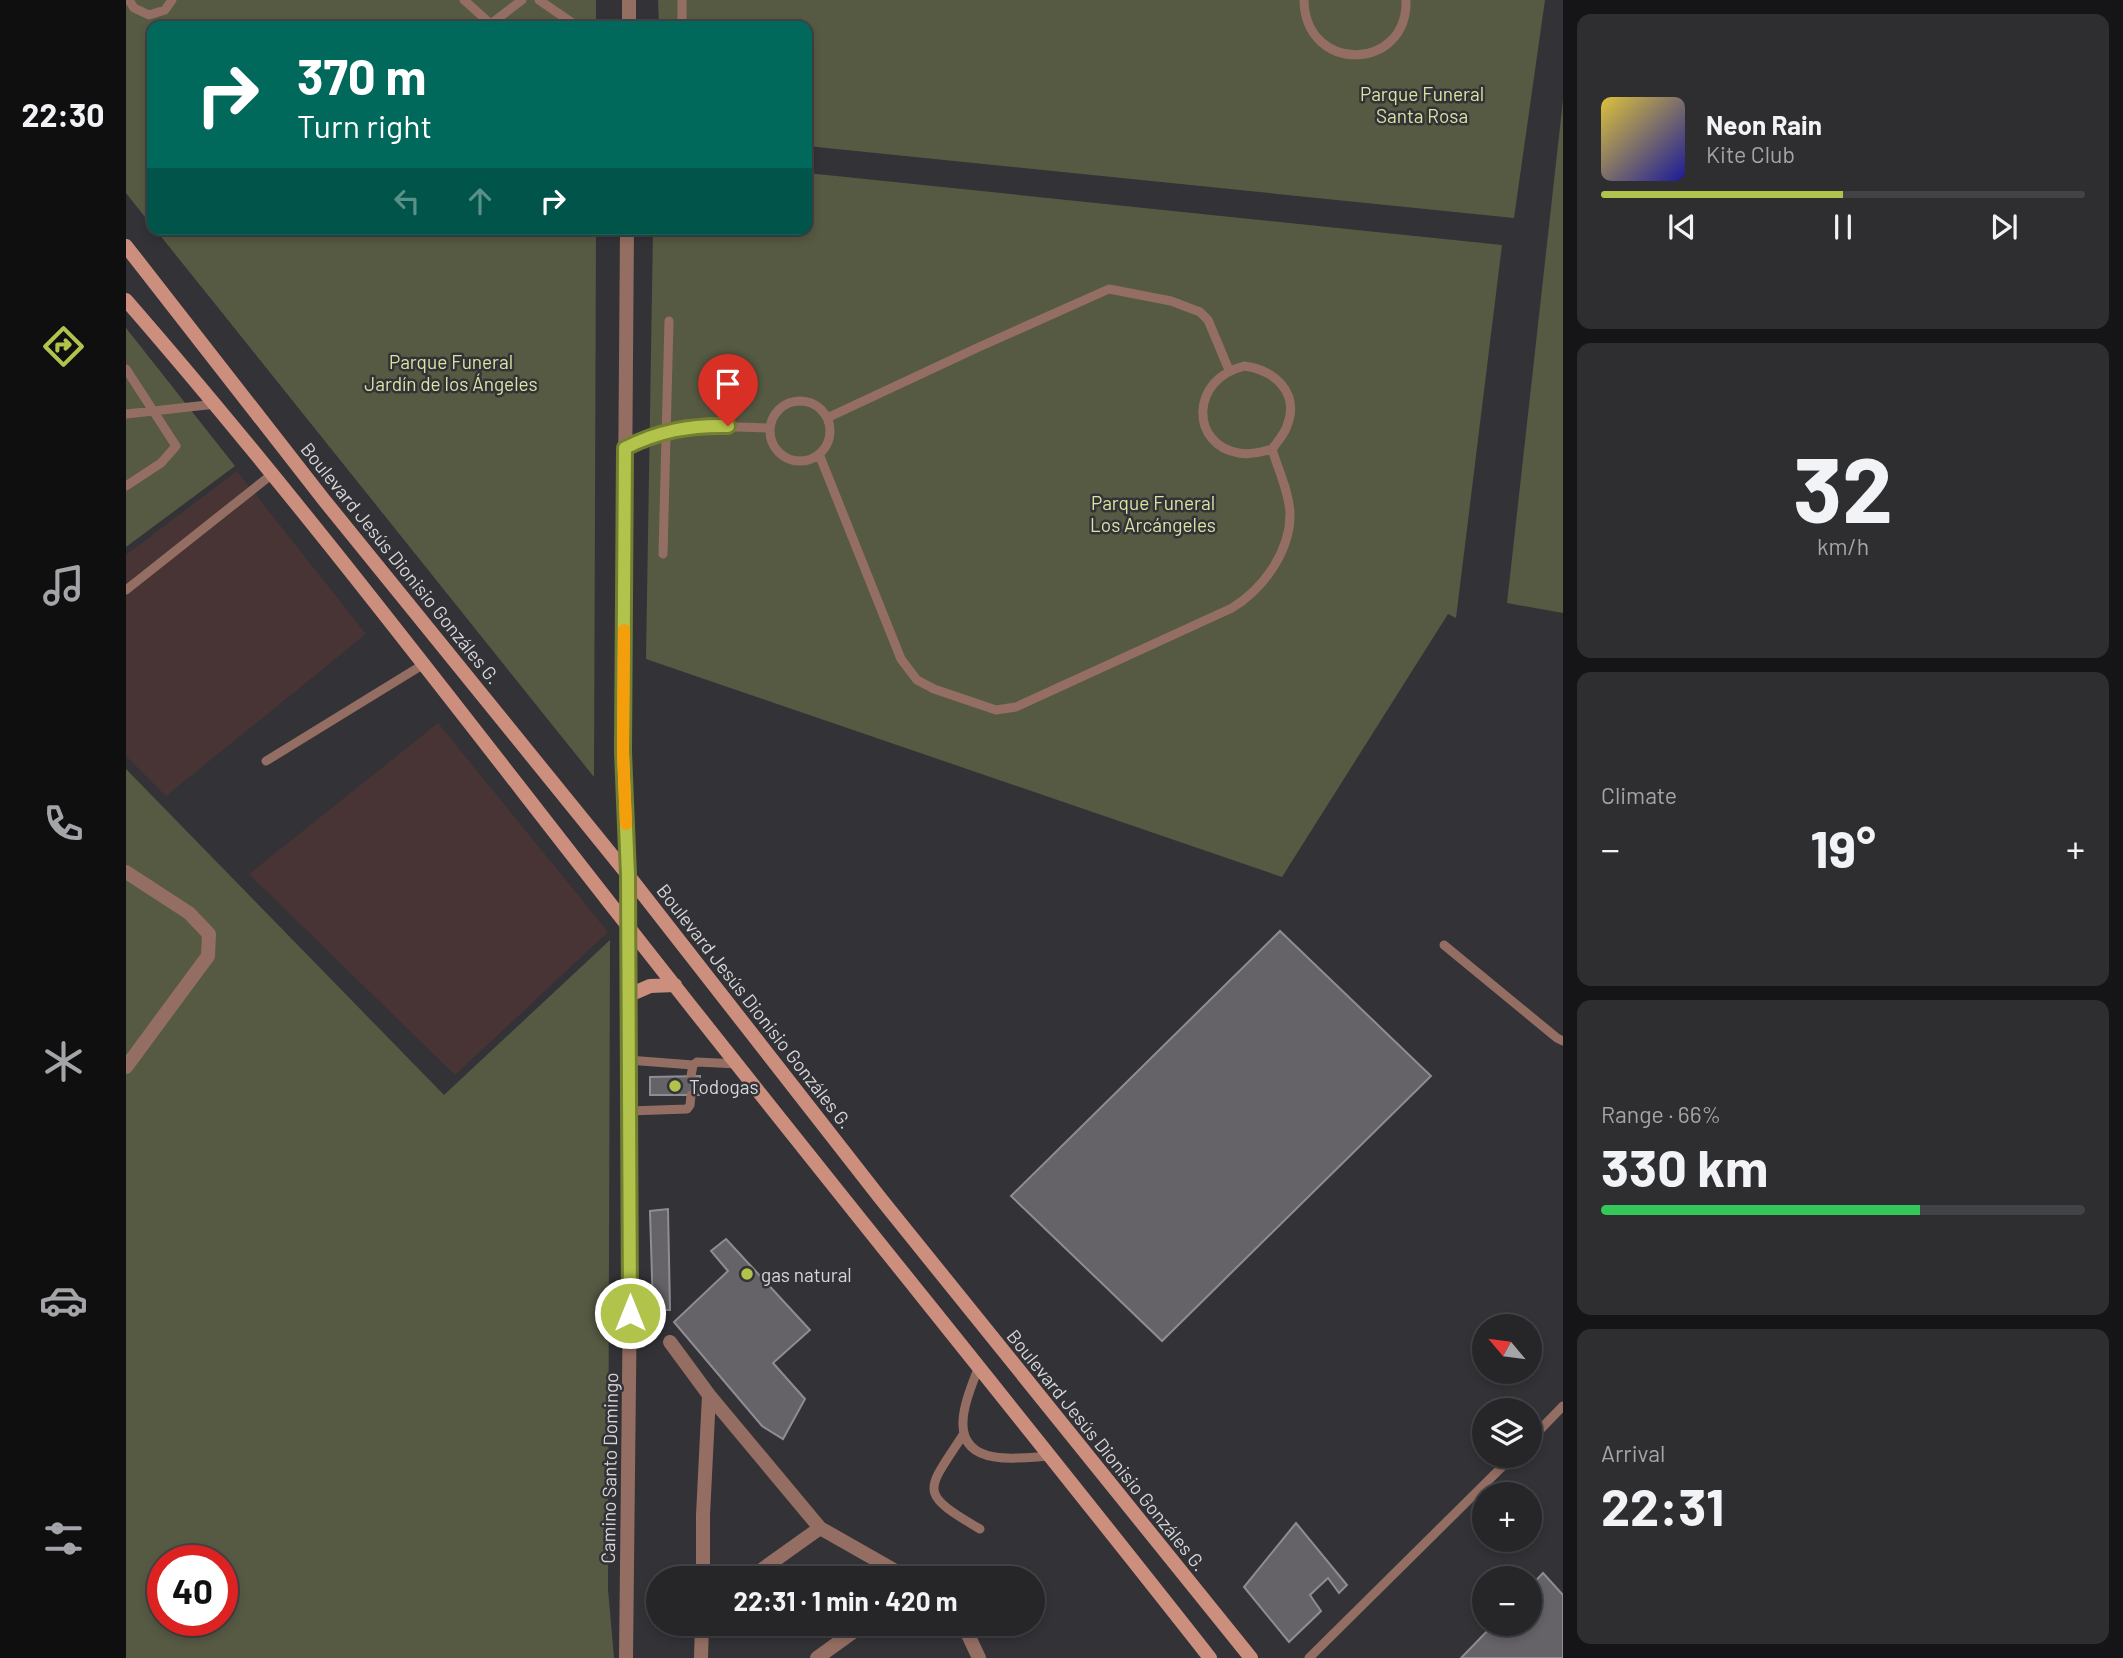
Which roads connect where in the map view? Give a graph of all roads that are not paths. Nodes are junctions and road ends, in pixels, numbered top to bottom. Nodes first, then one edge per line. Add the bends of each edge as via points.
1 (129, 0) edge
2 (172, 0) edge
3 (464, 0) edge
4 (522, 0) edge
5 (539, 0) edge
6 (629, 0) edge
7 (682, 0) edge
8 (1304, 0) edge
9 (1406, 0) edge
10 (486, 21) edge
11 (495, 21) edge
12 (567, 21) edge
13 (629, 21) edge
14 (682, 21) edge
15 (626, 235) edge
16 (126, 246) edge
17 (126, 300) edge
18 (669, 321) dead end
19 (126, 369) edge
20 (1229, 370) junction
21 (216, 404) junction
22 (154, 411) junction
23 (126, 414) edge
24 (827, 418) junction
25 (769, 428) junction
26 (668, 431) junction
27 (625, 448) junction
28 (1272, 449) junction
29 (818, 454) junction
30 (271, 475) junction
31 (126, 486) edge
32 (663, 554) dead end
33 (126, 590) edge
34 (424, 664) junction
35 (266, 761) dead end
36 (126, 872) edge
37 (628, 875) junction
38 (626, 925) junction
39 (1444, 946) dead end
40 (675, 985) junction
41 (627, 996) junction
42 (1563, 1041) edge
43 (628, 1060) junction
44 (738, 1064) junction
45 (693, 1065) junction
46 (126, 1067) edge
47 (691, 1076) dead end
48 (691, 1095) dead end
49 (629, 1111) junction
50 (670, 1342) dead end
51 (979, 1366) junction
52 (709, 1395) junction
53 (1563, 1406) edge
54 (1542, 1428) edge
55 (963, 1435) junction
56 (1051, 1456) junction
57 (1501, 1468) edge
58 (820, 1528) junction
59 (980, 1529) dead end
60 (703, 1566) edge
61 (767, 1566) edge
62 (887, 1566) edge
63 (702, 1636) edge
64 (847, 1636) edge
65 (969, 1636) edge
66 (626, 1658) edge
67 (701, 1658) edge
68 (817, 1658) edge
69 (979, 1658) edge
70 (1210, 1658) edge
71 (1251, 1658) edge
72 (1309, 1658) edge

1 - 2 lane via 149,15 165,10
3 - 10 lane
4 - 11 lane
5 - 12 lane
6 - 13 street
7 - 14 lane
8 - 9 lane via 1311,31 1323,44 1357,56 1390,43 1401,28
15 - 27 street, Camino Santo Domingo
16 - 37 main road, Boulevard Jesús Dionisio Gonzáles G. via 324,500
17 - 21 main road
18 - 26 lane
19 - 22 lane
20 - 24 lane via 1208,320 1200,312 1171,301 1109,289
20 - 28 lane via 1259,368 1283,385 1290,414
20 - 28 lane via 1209,388 1204,401 1207,428 1225,449 1252,454
21 - 22 lane
21 - 30 main road
22 - 23 lane
22 - 31 lane via 176,446 161,463
24 - 25 lane via 814,404 794,401 777,411
24 - 29 lane via 829,437
25 - 26 lane via 708,425
25 - 29 lane via 774,447 790,460
26 - 27 lane
26 - 32 lane
27 - 37 street, Camino Santo Domingo via 623,752
28 - 29 lane via 1290,515 1283,545 1258,589 1232,608 1016,706 996,710 934,689 908,670
30 - 33 lane
30 - 34 main road
34 - 35 lane
34 - 38 main road
36 - 46 street via 189,914 209,934 208,956
37 - 38 street, Camino Santo Domingo
37 - 71 main road, Boulevard Jesús Dionisio Gonzáles G.
38 - 40 main road
38 - 41 street, Camino Santo Domingo
39 - 42 lane
40 - 41 main road via 650,986
40 - 44 main road
41 - 43 street, Camino Santo Domingo
43 - 45 lane
43 - 49 street, Camino Santo Domingo
44 - 45 lane
44 - 51 main road
45 - 47 lane
48 - 49 lane via 687,1110
49 - 66 street, Camino Santo Domingo
50 - 52 street
51 - 55 lane via 965,1407
51 - 56 main road
52 - 58 street
52 - 60 street
53 - 54 lane
55 - 56 lane via 972,1447 996,1457
55 - 59 lane via 934,1481 934,1494 946,1508
56 - 70 main road
57 - 72 lane
58 - 61 street
58 - 62 street
63 - 67 street
64 - 68 street
65 - 69 street

